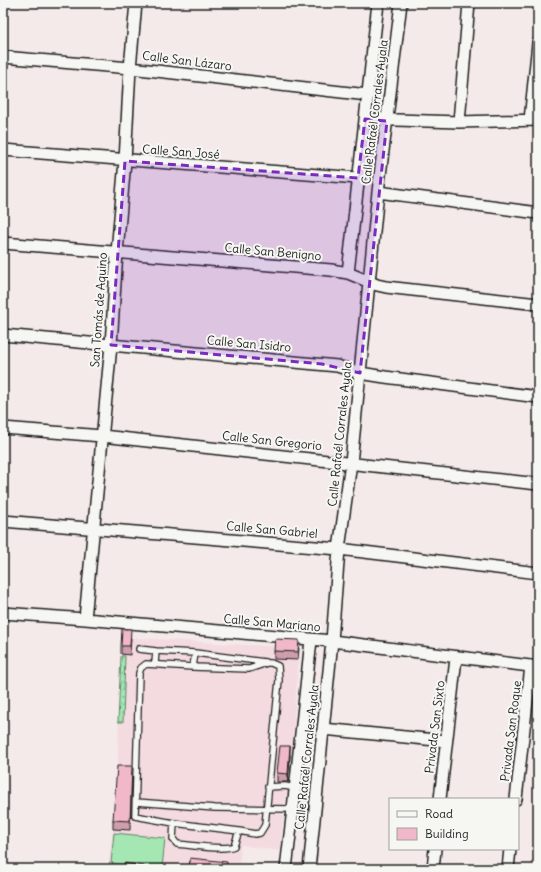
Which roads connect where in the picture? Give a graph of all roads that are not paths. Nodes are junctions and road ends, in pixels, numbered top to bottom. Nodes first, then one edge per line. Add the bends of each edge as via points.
1 (136, 3) edge
2 (378, 3) edge
3 (401, 3) edge
4 (470, 3) edge
5 (538, 43) edge
6 (3, 57) edge
7 (130, 68) junction
8 (368, 95) junction
9 (365, 119) junction
10 (534, 120) edge
11 (387, 121) junction
12 (459, 122) junction
13 (3, 150) edge
14 (125, 161) junction
15 (358, 178) junction
16 (378, 192) junction
17 (538, 213) edge
18 (3, 243) edge
19 (117, 252) junction
20 (348, 273) junction
21 (369, 282) junction
22 (538, 304) edge
23 (3, 335) edge
24 (111, 344) junction
25 (360, 373) junction
26 (538, 397) edge
27 (3, 428) edge
28 (102, 436) junction
29 (351, 463) junction
30 (538, 484) edge
31 (3, 521) edge
32 (94, 528) junction
33 (339, 549) junction
34 (538, 573) edge
35 (3, 613) edge
36 (85, 619) junction
37 (311, 640) junction
38 (332, 641) junction
39 (139, 649) dead end
40 (156, 651) junction
41 (195, 653) junction
42 (224, 656) junction
43 (456, 658) junction
44 (250, 660) junction
45 (267, 663) junction
46 (155, 664) junction
47 (194, 667) junction
48 (535, 667) edge
49 (224, 668) junction
50 (249, 669) junction
51 (324, 729) junction
52 (446, 741) junction
53 (268, 787) junction
54 (295, 788) junction
55 (440, 798) edge
56 (516, 798) edge
57 (136, 802) junction
58 (266, 809) junction
59 (293, 809) junction
60 (174, 823) junction
61 (239, 831) junction
62 (435, 850) edge
63 (510, 850) edge
64 (286, 869) edge
65 (309, 869) edge
66 (433, 869) edge
67 (508, 869) edge

1 - 7 street, San Tomás de Aquino
2 - 8 street, Calle Rafaél Corrales Ayala
3 - 11 street, Calle Rafaél Corrales Ayala
4 - 12 street
5 - 10 street
6 - 7 street, Calle San Lázaro
7 - 8 street, Calle San Lázaro
7 - 14 street, San Tomás de Aquino
8 - 9 street, Calle Rafaél Corrales Ayala
9 - 11 street
9 - 15 street, Calle Rafaél Corrales Ayala
10 - 12 street
11 - 12 street
11 - 16 street, Calle Rafaél Corrales Ayala
13 - 14 street, Calle San José
14 - 15 street, Calle San José
14 - 19 street, San Tomás de Aquino
15 - 20 street, Calle Rafaél Corrales Ayala
16 - 17 street
16 - 21 street, Calle Rafaél Corrales Ayala
18 - 19 street, Calle San Benigno
19 - 20 street, Calle San Benigno
19 - 24 street, San Tomás de Aquino
20 - 21 street, Calle San Benigno
21 - 22 street, Calle San Benigno via 396,288
21 - 25 street, Calle Rafaél Corrales Ayala
23 - 24 street, Calle San Isidro
24 - 25 street, Calle San Isidro via 337,366
24 - 28 street, San Tomás de Aquino
25 - 26 street, Calle San Isidro
25 - 29 street, Calle Rafaél Corrales Ayala
27 - 28 street, Calle San Gregorio
28 - 29 street, Calle San Gregorio
28 - 32 street, San Tomás de Aquino
29 - 30 street, Calle San Gregorio
29 - 33 street, Calle Rafaél Corrales Ayala
31 - 32 street, Calle San Gabriel
32 - 33 street, Calle San Gabriel
32 - 36 street, San Tomás de Aquino
33 - 34 street, Calle San Gabriel
33 - 38 street, Calle Rafaél Corrales Ayala
35 - 36 street, Calle San Mariano
36 - 37 street, Calle San Mariano
37 - 38 street, Calle San Mariano
37 - 54 street, Calle Rafaél Corrales Ayala
38 - 43 street, Calle San Mariano
38 - 51 street, Calle Rafaél Corrales Ayala
39 - 40 lane
40 - 41 lane
40 - 46 lane
41 - 42 lane
41 - 47 lane
42 - 44 lane
42 - 49 lane
43 - 48 street, Calle San Mariano
43 - 52 street, Privada San Sixto
44 - 45 lane
44 - 50 lane
45 - 50 lane
45 - 53 lane via 278,666 280,680
46 - 47 lane
46 - 57 lane via 146,664 139,672
47 - 49 lane
48 - 56 street, Privada San Roque
49 - 50 lane
51 - 52 street
51 - 65 street, Calle Rafaél Corrales Ayala
52 - 55 street, Privada San Sixto
53 - 54 lane
53 - 58 lane
54 - 59 street, Calle Rafaél Corrales Ayala
57 - 58 lane
57 - 60 lane via 135,816
58 - 59 lane
58 - 61 lane via 265,825 260,833
59 - 64 street, Calle Rafaél Corrales Ayala
60 - 61 lane
60 - 61 lane via 173,839 177,844 231,848
62 - 66 street
63 - 67 street

